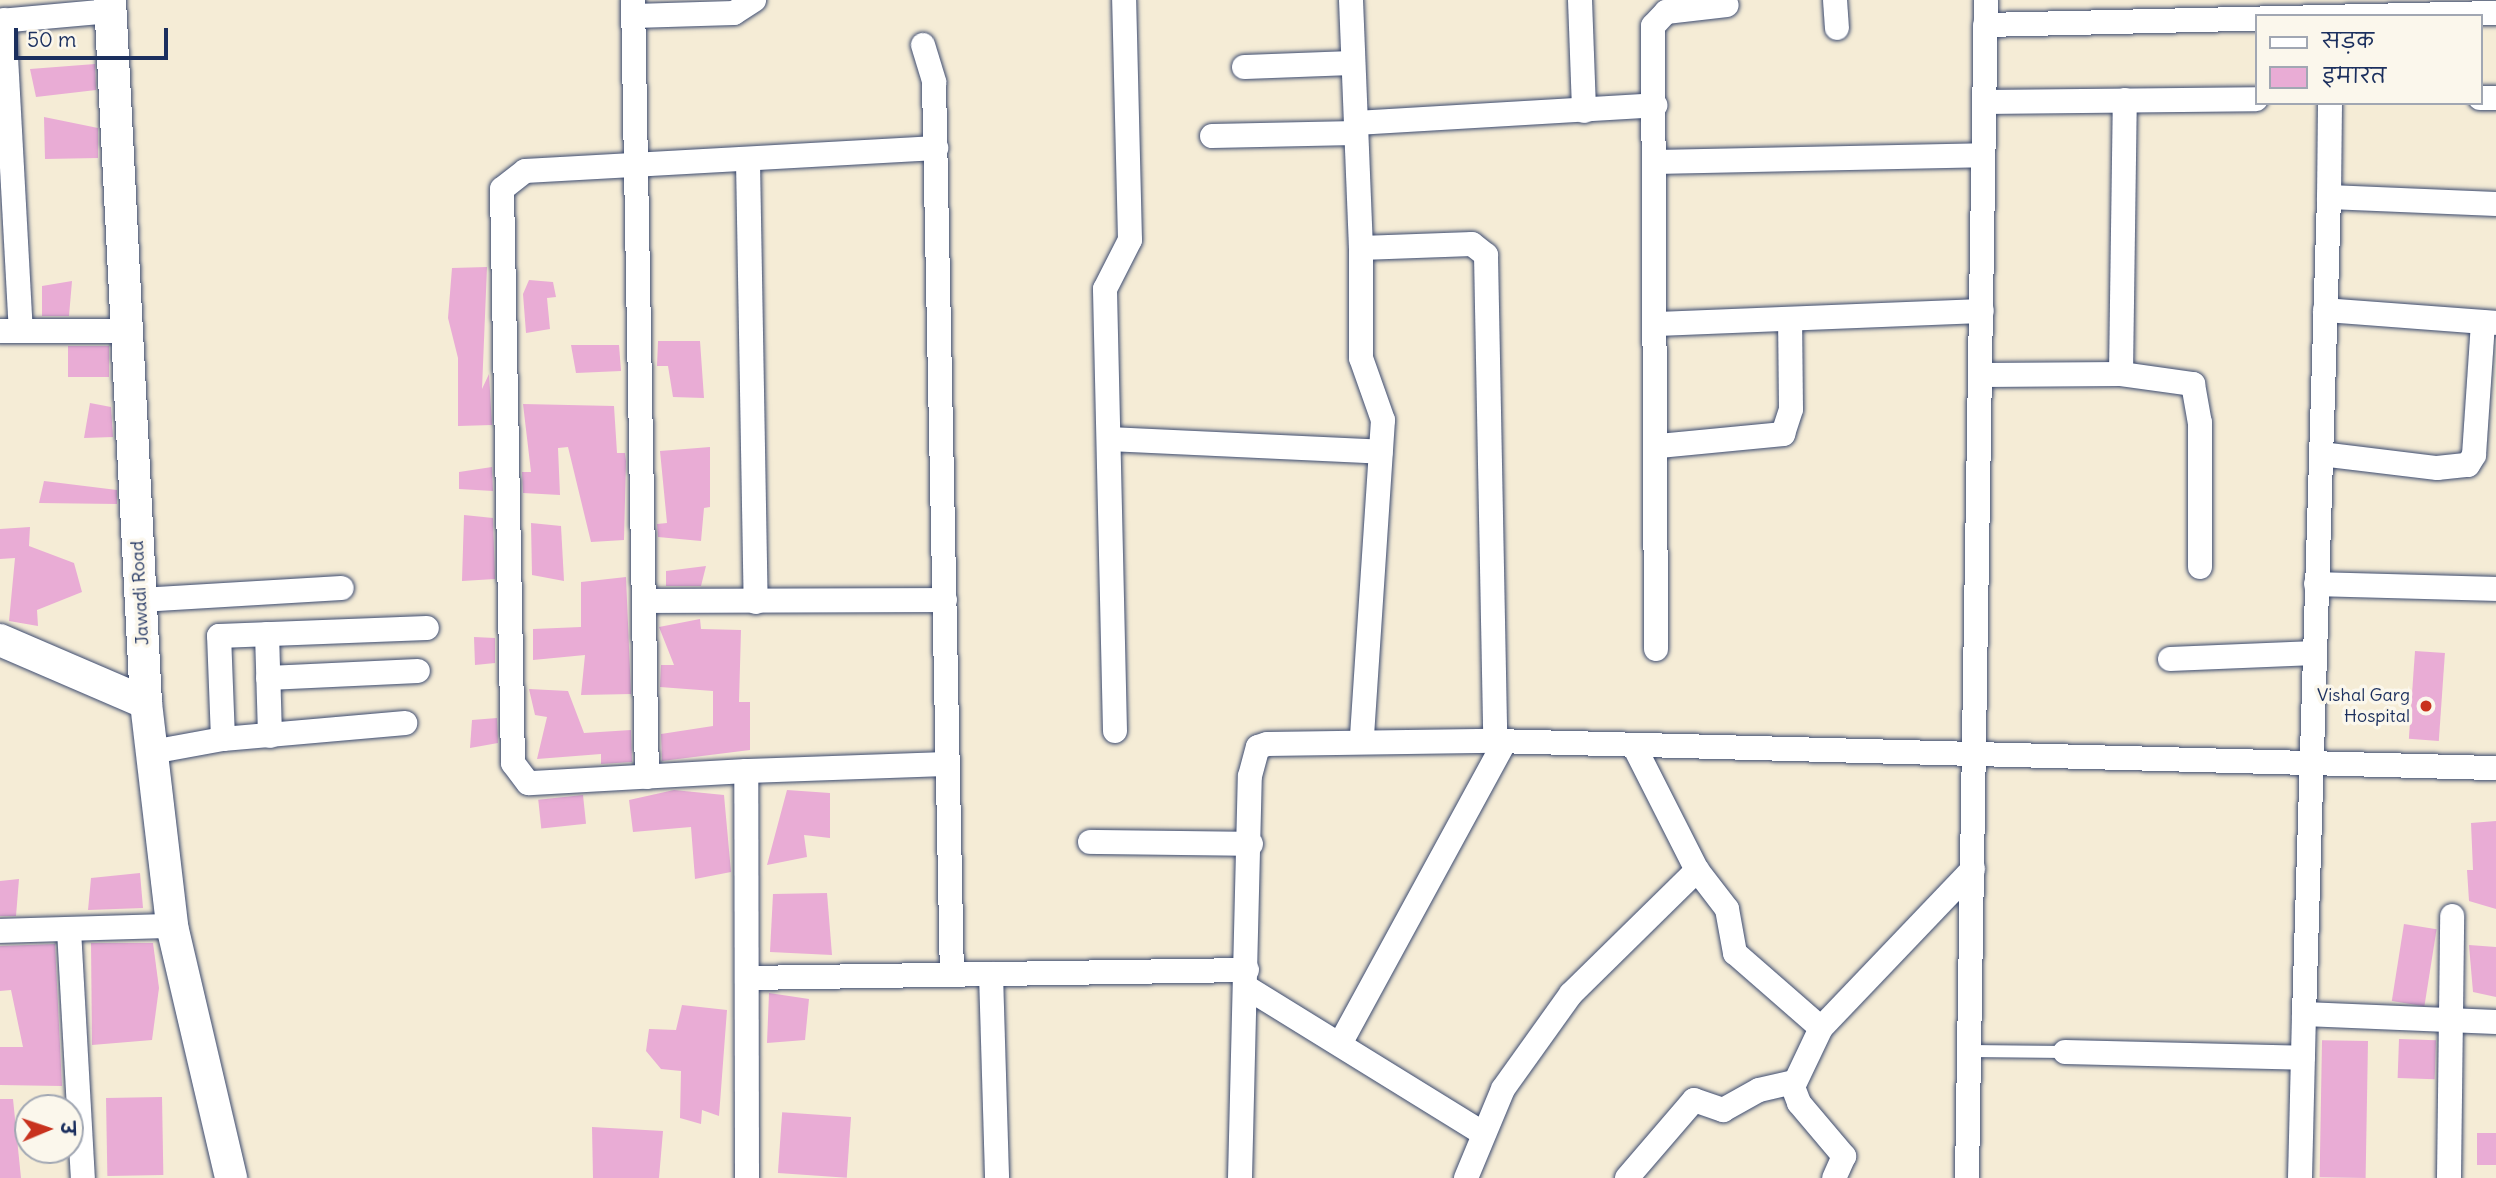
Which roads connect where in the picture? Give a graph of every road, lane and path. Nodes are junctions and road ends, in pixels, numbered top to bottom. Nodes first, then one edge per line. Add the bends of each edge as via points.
1 (754, 0) edge
2 (1124, 0) edge
3 (1351, 0) edge
4 (1580, 0) edge
5 (1835, 0) edge
6 (1986, 0) edge
7 (1727, 5) dead end
8 (110, 6) edge
9 (634, 8) edge
10 (2332, 9) edge
11 (2496, 13) edge
12 (2, 21) edge
13 (1985, 25) junction
14 (1837, 28) dead end
15 (923, 45) dead end
16 (1353, 63) junction
17 (1244, 67) dead end
18 (2254, 99) edge
19 (2125, 100) junction
20 (1984, 102) junction
21 (1655, 105) junction
22 (2330, 105) edge
23 (1584, 111) junction
24 (1356, 128) junction
25 (1212, 136) dead end
26 (936, 148) junction
27 (1983, 155) junction
28 (748, 161) junction
29 (639, 162) junction
30 (1655, 162) junction
31 (2329, 197) junction
32 (2496, 204) edge
33 (1361, 248) junction
34 (2325, 310) junction
35 (1982, 311) junction
36 (1790, 319) junction
37 (2490, 323) edge
38 (1657, 324) junction
39 (11, 331) edge
40 (125, 331) junction
41 (2121, 374) junction
42 (1983, 375) junction
43 (1110, 439) junction
44 (1659, 446) junction
45 (1381, 452) junction
46 (2321, 454) junction
47 (2200, 567) dead end
48 (2316, 584) junction
49 (342, 588) dead end
50 (2496, 589) edge
51 (140, 600) junction
52 (945, 600) junction
53 (645, 601) junction
54 (756, 602) junction
55 (427, 628) dead end
56 (267, 634) junction
57 (0, 640) edge
58 (1656, 649) dead end
59 (2315, 653) junction
60 (2170, 659) dead end
61 (418, 671) dead end
62 (268, 678) junction
63 (146, 703) junction
64 (405, 723) dead end
65 (1115, 731) dead end
66 (270, 736) junction
67 (1362, 738) junction
68 (223, 739) junction
69 (1500, 741) junction
70 (1634, 746) junction
71 (152, 752) junction
72 (1976, 753) junction
73 (2312, 759) junction
74 (948, 765) junction
75 (2496, 768) edge
76 (746, 771) junction
77 (647, 777) junction
78 (1090, 842) dead end
79 (1251, 844) junction
80 (1973, 869) junction
81 (1697, 870) junction
82 (2452, 916) dead end
83 (172, 926) junction
84 (69, 930) junction
85 (0, 931) edge
86 (991, 974) junction
87 (952, 975) junction
88 (747, 978) junction
89 (1247, 979) junction
90 (2304, 1014) junction
91 (2454, 1020) junction
92 (2496, 1022) edge
93 (1821, 1028) junction
94 (1340, 1044) junction
95 (1970, 1051) junction
96 (2064, 1052) joint
97 (2303, 1058) junction
98 (1793, 1082) junction
99 (1481, 1132) junction
100 (228, 1174) edge
101 (83, 1178) edge
102 (747, 1178) edge
103 (997, 1178) edge
104 (1240, 1178) edge
105 (1466, 1178) edge
106 (1627, 1178) edge
107 (1834, 1178) edge
108 (1967, 1178) edge
109 (2300, 1178) edge
110 (2449, 1178) edge

1 - 9 street via 734,13
2 - 43 street via 1130,240 1105,289
3 - 16 street
4 - 23 street
5 - 14 street
6 - 13 street
7 - 21 street via 1659,17 1653,26
8 - 12 street
8 - 40 street, Jawadi Road
9 - 29 street
10 - 11 street
10 - 13 street
12 - 39 street
13 - 20 street
15 - 26 street via 934,82
16 - 17 street
16 - 24 street
18 - 19 street
19 - 20 street
19 - 41 street
20 - 27 street
21 - 23 street
21 - 30 street
22 - 31 street
23 - 24 street
24 - 25 street
24 - 33 street
26 - 28 street
26 - 52 street
27 - 30 street
27 - 35 street
28 - 29 street
28 - 54 street
29 - 53 street
29 - 77 street via 517,173 505,184 501,202 513,763 528,783
30 - 38 street
31 - 32 street
31 - 34 street
33 - 45 street via 1361,358 1382,412
33 - 69 street via 1472,244 1486,255
34 - 37 street
34 - 46 street
35 - 36 street
35 - 42 street
36 - 38 street
36 - 44 street via 1791,409 1783,434
37 - 46 street via 2474,455 2468,465 2438,468
38 - 44 street
39 - 40 street
40 - 51 street, Jawadi Road
41 - 42 street
41 - 47 street via 2182,377 2196,391
42 - 72 street
43 - 45 street
43 - 65 street
44 - 58 street
45 - 67 street
46 - 48 street
48 - 50 street
48 - 59 street
49 - 51 street
51 - 63 street, Jawadi Road
52 - 54 street
52 - 74 street
53 - 54 street
53 - 77 street
55 - 56 street
56 - 62 street
56 - 68 street via 219,636
57 - 63 street
59 - 60 street
59 - 73 street
61 - 62 street
62 - 66 street
63 - 71 street, Jawadi Road
64 - 66 street
66 - 68 street
67 - 69 street
67 - 79 street via 1258,747 1250,776
68 - 71 street
69 - 70 street
69 - 94 street
70 - 72 street
70 - 81 street
71 - 83 street, Jawadi Road
72 - 73 street
72 - 80 street
73 - 75 street
73 - 90 street
74 - 76 street
74 - 87 street
76 - 77 street
76 - 88 street
78 - 79 street
79 - 89 street
80 - 93 street
80 - 95 street
81 - 93 street via 1727,909 1738,957
81 - 99 street via 1571,995 1503,1089
82 - 91 street
83 - 84 street
83 - 100 street, Jawadi Road
84 - 85 street
84 - 101 street
86 - 87 street
86 - 89 street
86 - 103 street
87 - 88 street
88 - 102 street
89 - 94 street
89 - 104 street
90 - 91 street
90 - 97 street
91 - 92 street
91 - 110 street
93 - 98 street
94 - 99 street
95 - 96 lane
95 - 108 street
96 - 97 street
97 - 109 street
98 - 106 street via 1759,1090 1723,1110 1694,1100
98 - 107 street via 1799,1103 1844,1156
99 - 105 street

